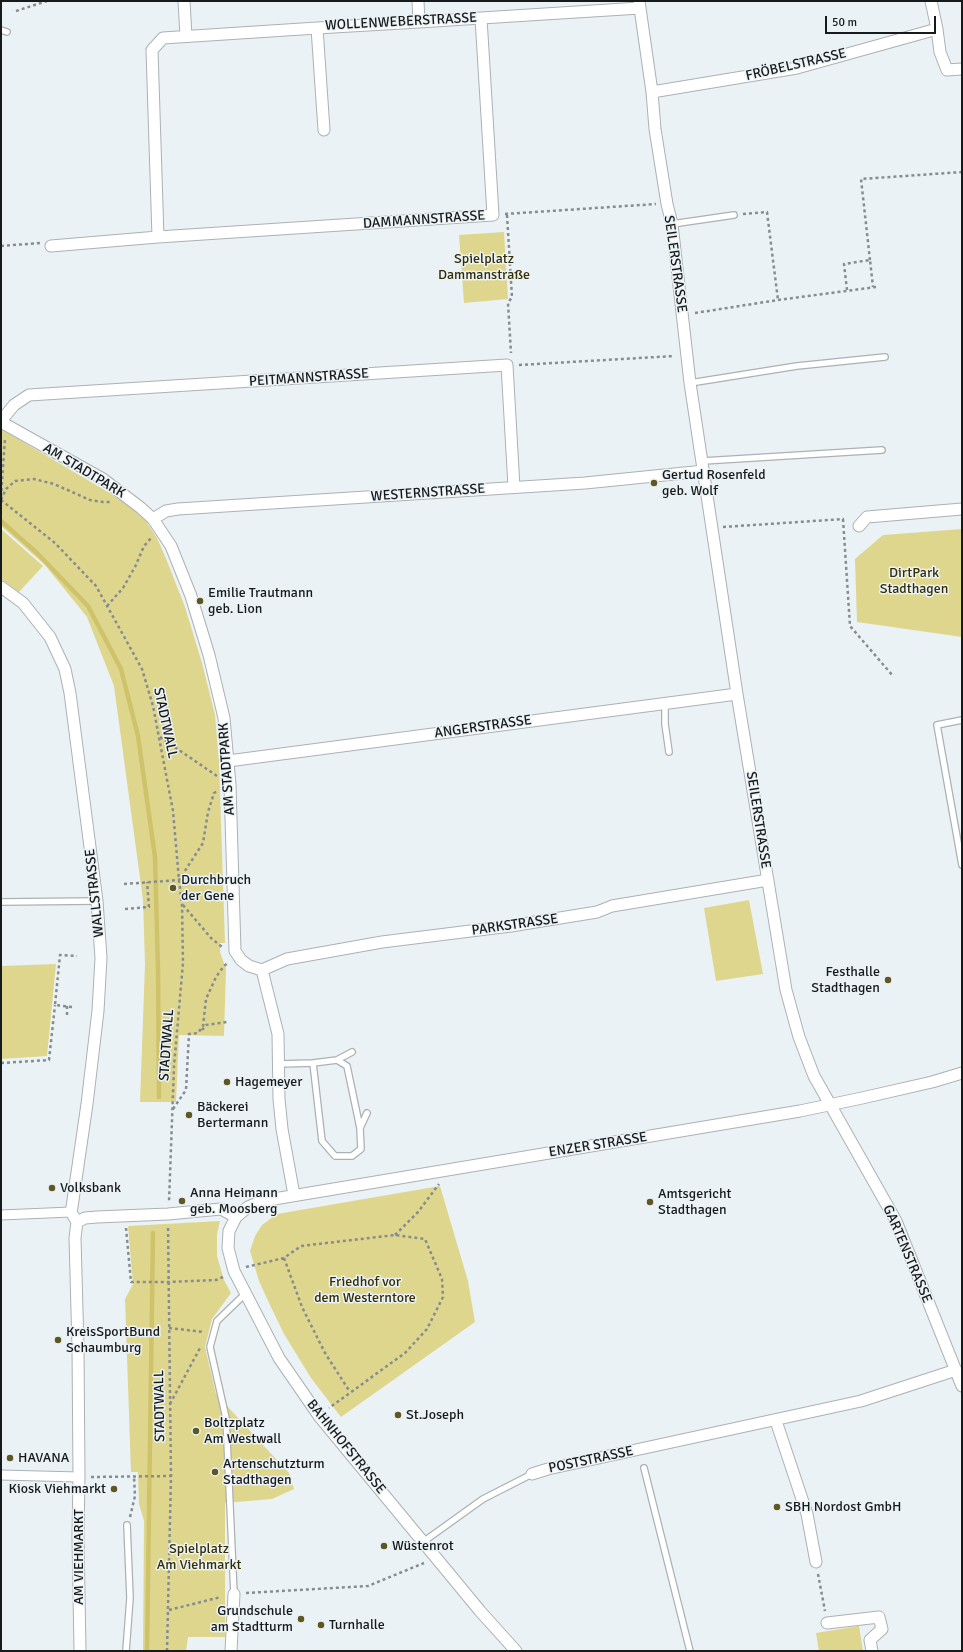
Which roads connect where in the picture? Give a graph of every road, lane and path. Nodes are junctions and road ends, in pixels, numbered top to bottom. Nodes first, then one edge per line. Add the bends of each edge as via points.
1 (47, 1) edge
2 (184, 1) edge
3 (418, 1) edge
4 (931, 1) edge
5 (639, 5) edge
6 (16, 11) dead end
7 (482, 18) junction
8 (419, 22) junction
9 (316, 28) junction
10 (937, 29) junction
11 (186, 36) junction
12 (962, 70) edge
13 (652, 92) junction
14 (324, 130) dead end
15 (962, 172) edge
16 (666, 204) junction
17 (506, 214) junction
18 (493, 215) junction
19 (734, 215) joint
20 (672, 224) junction
21 (158, 237) junction
22 (1, 246) edge
23 (51, 246) joint
24 (870, 260) junction
25 (847, 290) junction
26 (778, 300) junction
27 (682, 315) junction
28 (686, 356) junction
29 (885, 358) dead end
30 (509, 365) junction
31 (690, 383) junction
32 (3, 422) edge
33 (882, 450) dead end
34 (704, 466) junction
35 (514, 487) junction
36 (128, 497) junction
37 (1, 500) edge
38 (962, 509) edge
39 (153, 519) junction
40 (844, 519) junction
41 (859, 526) joint
42 (712, 528) junction
43 (1, 587) edge
44 (107, 606) junction
45 (893, 676) dead end
46 (737, 694) junction
47 (665, 703) junction
48 (962, 720) edge
49 (159, 737) junction
50 (669, 752) dead end
51 (228, 761) junction
52 (230, 785) junction
53 (962, 865) edge
54 (179, 880) junction
55 (768, 880) junction
56 (147, 882) junction
57 (124, 884) dead end
58 (97, 901) junction
59 (1, 902) edge
60 (182, 904) junction
61 (125, 909) dead end
62 (237, 954) junction
63 (77, 956) dead end
64 (262, 970) junction
65 (55, 1005) junction
66 (67, 1006) junction
67 (72, 1007) dead end
68 (67, 1014) dead end
69 (227, 1022) dead end
70 (198, 1033) junction
71 (352, 1052) dead end
72 (337, 1060) junction
73 (312, 1063) junction
74 (1, 1064) edge
75 (279, 1064) junction
76 (962, 1072) edge
77 (830, 1106) junction
78 (173, 1109) junction
79 (367, 1114) dead end
80 (360, 1128) junction
81 (442, 1179) dead end
82 (294, 1195) junction
83 (72, 1212) junction
84 (168, 1214) junction
85 (1, 1215) edge
86 (125, 1216) junction
87 (236, 1217) junction
88 (77, 1222) junction
89 (395, 1235) junction
90 (284, 1258) junction
91 (234, 1271) junction
92 (169, 1282) junction
93 (245, 1294) junction
94 (169, 1328) junction
95 (211, 1332) junction
96 (956, 1370) junction
97 (962, 1386) edge
98 (350, 1392) junction
99 (170, 1404) junction
100 (319, 1416) junction
101 (776, 1421) junction
102 (644, 1468) dead end
103 (1, 1474) edge
104 (532, 1474) joint
105 (171, 1476) junction
106 (79, 1477) junction
107 (134, 1477) junction
108 (127, 1525) joint
109 (423, 1542) junction
110 (436, 1558) junction
111 (816, 1562) joint
112 (234, 1594) junction
113 (169, 1610) junction
114 (827, 1623) joint
115 (80, 1651) edge
116 (126, 1651) edge
117 (167, 1651) edge
118 (231, 1651) edge
119 (516, 1651) edge
120 (690, 1651) edge
121 (872, 1651) edge

1 - 6 path
2 - 11 street
3 - 8 street
4 - 10 street
5 - 7 street, WOLLENWEBERSTRASSE
5 - 13 street, SEILERSTRASSE
7 - 8 street, WOLLENWEBERSTRASSE
7 - 18 street, DAMMANNSTRASSE
8 - 9 street, WOLLENWEBERSTRASSE
9 - 11 street, WOLLENWEBERSTRASSE
9 - 14 street
10 - 12 street via 940,52 947,70
10 - 13 street, FRÖBELSTRASSE via 797,68
11 - 21 street, WOLLENWEBERSTRASSE via 163,38 152,50
13 - 16 street, SEILERSTRASSE
15 - 24 path via 861,179
16 - 17 path
16 - 20 street, SEILERSTRASSE
17 - 18 path
17 - 30 path via 512,297 508,303
18 - 21 street, DAMMANNSTRASSE
19 - 20 lane
19 - 26 path via 767,212
20 - 27 street, SEILERSTRASSE
21 - 23 street, DAMMANNSTRASSE
22 - 23 path via 43,243
24 - 25 path via 844,264
24 - 25 path via 875,287
25 - 26 path
26 - 27 path
27 - 28 street, SEILERSTRASSE
28 - 30 path
28 - 31 street, SEILERSTRASSE
29 - 31 lane via 797,366
30 - 32 street, PEITMANNSTRASSE via 30,396 14,405
30 - 35 street
31 - 34 street, SEILERSTRASSE
32 - 36 street, AM STADTPARK via 104,479
32 - 37 path
33 - 34 lane
34 - 35 street, WESTERNSTRASSE via 585,483
34 - 42 street, SEILERSTRASSE
35 - 39 street, WESTERNSTRASSE via 178,509 166,511
36 - 37 path via 121,502 90,500 54,484 34,479 15,481 6,489
36 - 39 street, AM STADTPARK
37 - 44 path, STADTWALL via 54,543 96,586
38 - 41 street via 867,517
39 - 44 path via 153,536 144,546 123,588
39 - 51 street, AM STADTPARK via 171,546 191,596 224,718
40 - 41 path
40 - 42 path
40 - 45 path via 850,626
42 - 46 street, SEILERSTRASSE
43 - 58 street, WALLSTRASSE via 23,604 50,637 65,669
44 - 49 path, STADTWALL via 142,669
46 - 47 street, ANGERSTRASSE
46 - 55 street, SEILERSTRASSE
47 - 50 lane
47 - 51 street, ANGERSTRASSE
48 - 53 lane via 937,725
49 - 52 path
49 - 54 path, STADTWALL via 173,811
51 - 52 street, AM STADTPARK
52 - 54 path via 214,793 203,843
52 - 62 street, AM STADTPARK
54 - 56 path
54 - 60 path, STADTWALL
55 - 64 street, PARKSTRASSE via 511,926 382,942 287,959
55 - 77 street, SEILERSTRASSE via 786,990 799,1037 814,1076
56 - 57 path
56 - 61 path via 149,907
58 - 59 lane
58 - 83 street, WALLSTRASSE via 102,958 98,1011
60 - 62 path via 211,938 224,949
60 - 78 path, STADTWALL via 183,963
62 - 64 street via 249,966
62 - 70 path via 216,977 206,999 203,1026
63 - 65 path via 60,955
64 - 75 street via 278,1034
65 - 66 path
65 - 74 path via 50,1060
66 - 67 path
66 - 68 path
69 - 70 path via 206,1025
70 - 78 path via 189,1034 186,1090
71 - 72 lane
72 - 73 lane
72 - 80 lane via 346,1066
73 - 75 lane
73 - 80 lane via 322,1141 335,1156 352,1156 360,1149
75 - 82 street via 282,1129
76 - 77 street, ENZER STRASSE via 932,1082
77 - 82 street, ENZER STRASSE
77 - 96 street, GARTENSTRASSE via 896,1221
78 - 84 path, STADTWALL
79 - 80 lane
81 - 89 path via 418,1212
82 - 87 street, ENZER STRASSE via 262,1201 248,1207
83 - 85 street
83 - 88 street
84 - 86 street
84 - 87 street via 221,1209
84 - 92 path, STADTWALL
86 - 88 street via 85,1218
86 - 92 path via 131,1282
87 - 91 street, BAHNHOFSTRASSE via 229,1231 228,1248
88 - 106 street, AM VIEHMARKT via 75,1238
89 - 90 path via 301,1246
89 - 98 path via 425,1239 442,1279 444,1297 427,1329 405,1353
90 - 91 path
90 - 98 path via 302,1307 325,1353
91 - 92 path via 216,1280
91 - 93 street, BAHNHOFSTRASSE
92 - 94 path, STADTWALL
93 - 95 lane via 217,1321
93 - 100 street, BAHNHOFSTRASSE via 279,1358
94 - 95 path
94 - 99 path, STADTWALL
95 - 99 path
95 - 112 lane via 210,1347 226,1418
96 - 97 street, GARTENSTRASSE
96 - 101 street, POSTSTRASSE via 861,1401
98 - 100 path
99 - 105 path, STADTWALL
100 - 109 street, BAHNHOFSTRASSE
101 - 104 street, POSTSTRASSE
101 - 111 street via 807,1514
102 - 120 lane
103 - 106 street
104 - 109 lane, POSTSTRASSE via 483,1499
105 - 107 path
105 - 113 path, STADTWALL
106 - 107 path
106 - 115 street, AM VIEHMARKT
107 - 108 path via 135,1496
108 - 116 lane via 130,1598
109 - 110 street, BAHNHOFSTRASSE
110 - 112 path via 368,1586
110 - 119 street, BAHNHOFSTRASSE
111 - 114 path
112 - 113 path
112 - 118 street
113 - 117 path, STADTWALL
114 - 121 street via 879,1617 882,1629 870,1640

